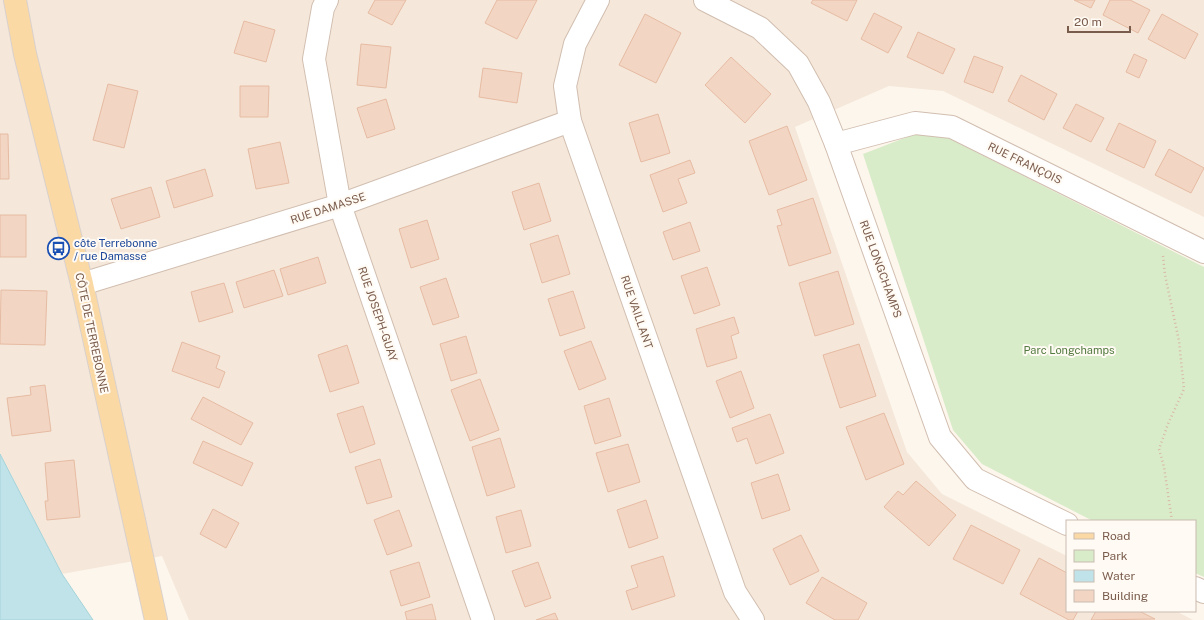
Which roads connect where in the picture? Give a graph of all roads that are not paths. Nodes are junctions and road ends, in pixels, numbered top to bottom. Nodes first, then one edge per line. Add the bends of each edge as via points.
1 (15, 0) edge
2 (326, 0) edge
3 (598, 0) edge
4 (705, 0) edge
5 (570, 121) junction
6 (836, 144) junction
7 (340, 205) junction
8 (1204, 252) edge
9 (82, 284) junction
10 (1066, 524) edge
11 (156, 620) edge
12 (483, 620) edge
13 (753, 620) edge

1 - 9 main road, CÔTE DE TERREBONNE via 25,54
2 - 7 street, RUE JOSEPH-GUAY via 314,59
3 - 5 street, RUE VAILLANT via 575,44 565,86
4 - 6 street, RUE LONGCHAMPS via 760,28 798,64 819,102
5 - 7 street, RUE DAMASSE
5 - 13 street, RUE VAILLANT via 734,592
6 - 8 street, RUE FRANÇOIS via 915,123 952,127
6 - 10 street, RUE LONGCHAMPS via 940,437 975,479
7 - 9 street, RUE DAMASSE
7 - 12 street, RUE JOSEPH-GUAY
9 - 11 main road, CÔTE DE TERREBONNE

